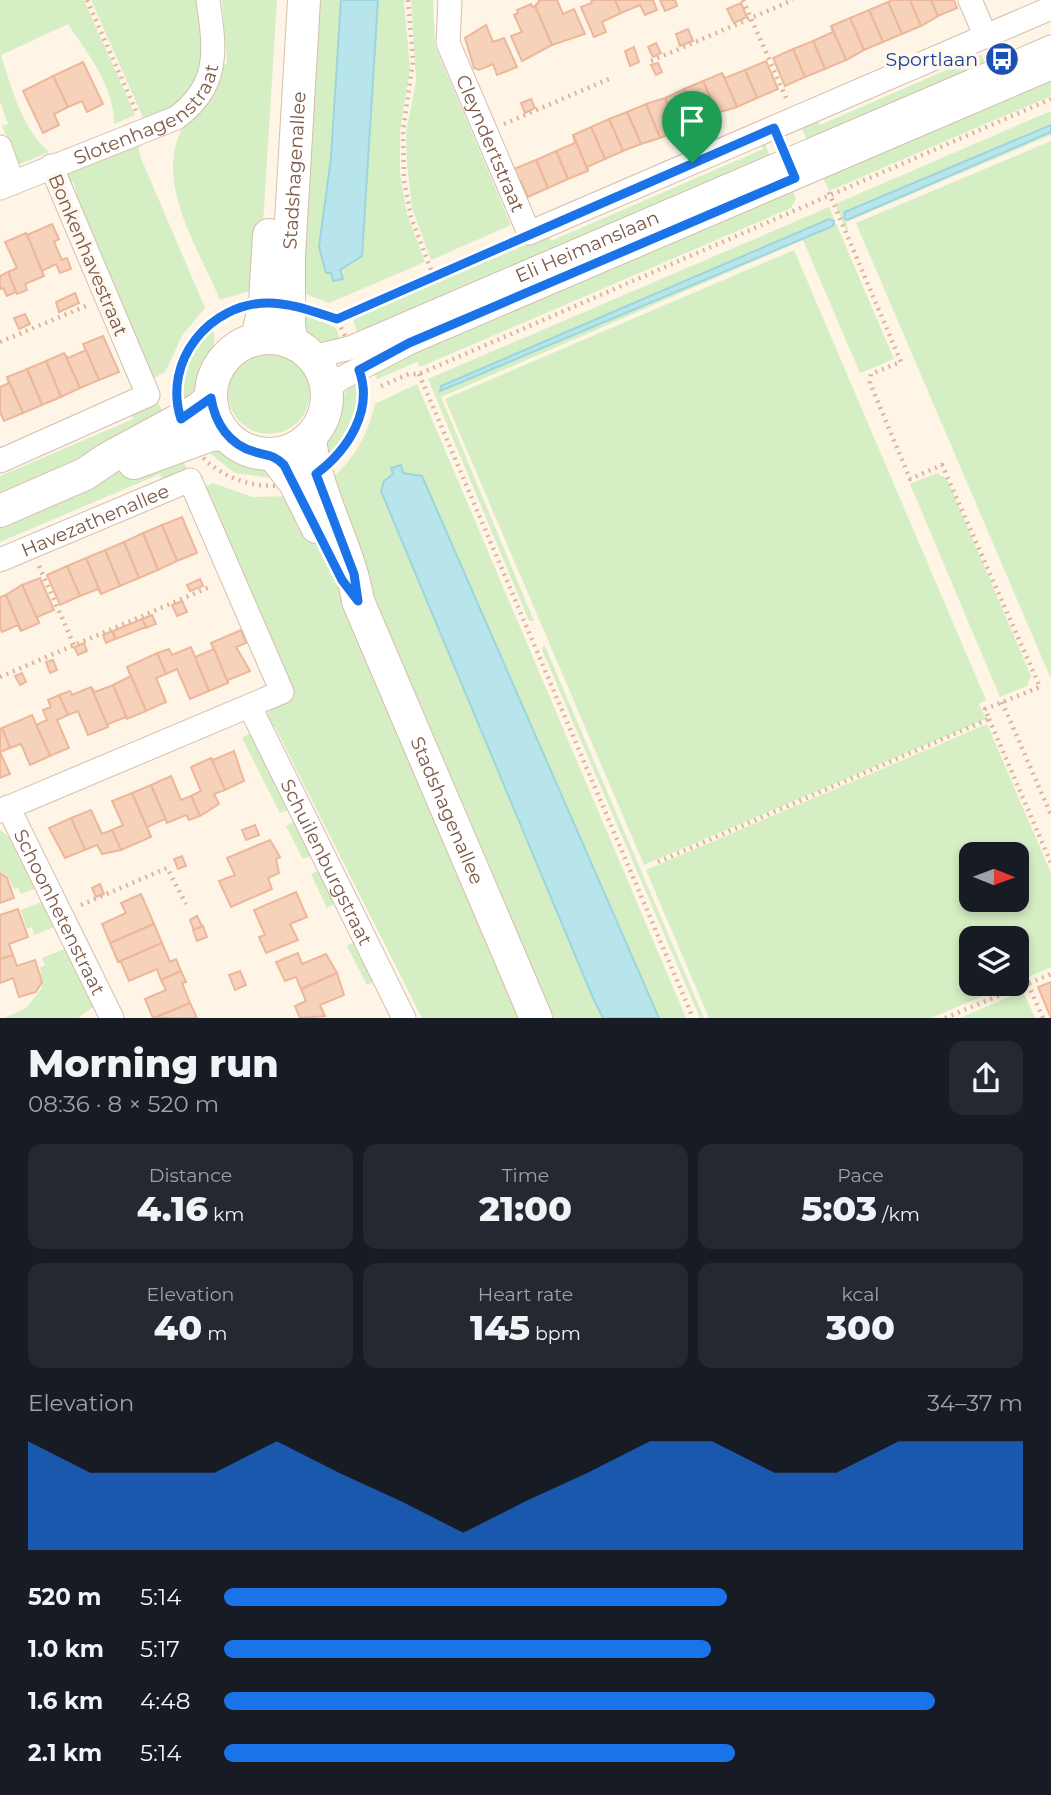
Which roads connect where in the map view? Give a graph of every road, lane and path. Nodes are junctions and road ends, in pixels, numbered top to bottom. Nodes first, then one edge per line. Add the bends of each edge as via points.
1 (87, 0) edge
2 (208, 0) edge
3 (283, 0) edge
4 (304, 0) edge
5 (408, 0) edge
6 (450, 0) edge
7 (793, 0) edge
8 (970, 0) edge
9 (1051, 8) edge
10 (986, 37) junction
11 (1051, 47) edge
12 (651, 61) dead end
13 (1051, 68) edge
14 (609, 79) dead end
15 (1051, 99) edge
16 (774, 128) junction
17 (144, 130) junction
18 (486, 132) junction
19 (0, 147) edge
20 (51, 166) junction
21 (791, 169) junction
22 (7, 186) edge
23 (830, 195) junction
24 (529, 233) junction
25 (433, 275) junction
26 (106, 297) junction
27 (276, 303) junction
28 (337, 319) junction
29 (257, 339) junction
30 (0, 342) edge
31 (350, 348) junction
32 (303, 350) junction
33 (359, 370) junction
34 (419, 374) junction
35 (327, 390) junction
36 (364, 393) junction
37 (211, 398) junction
38 (185, 430) junction
39 (225, 434) junction
40 (310, 437) junction
41 (273, 454) junction
42 (0, 461) edge
43 (306, 478) junction
44 (0, 511) edge
45 (31, 547) junction
46 (0, 560) edge
47 (232, 578) junction
48 (74, 645) junction
49 (0, 677) edge
50 (1002, 702) junction
51 (250, 707) junction
52 (989, 719) junction
53 (4, 809) edge
54 (1051, 815) edge
55 (659, 862) dead end
56 (1051, 863) edge
57 (186, 904) dead end
58 (61, 914) junction
59 (1051, 974) edge
60 (1029, 984) edge
61 (1029, 986) edge
62 (999, 996) edge
63 (112, 1018) edge
64 (404, 1018) edge
65 (536, 1018) edge
66 (693, 1018) edge
67 (945, 1018) edge
68 (1043, 1018) edge

1 - 17 path
2 - 17 street, Slotenhagenstraat via 214,51 208,80 186,111
3 - 27 main road, Stadshagenallee
4 - 27 main road, Stadshagenallee
5 - 25 path via 413,61 402,145 404,180 411,217
6 - 18 street, Cleyndertstraat via 448,43
7 - 12 path
8 - 10 street
9 - 10 street, Cleyndertstraat
10 - 16 street, Cleyndertstraat
11 - 21 street, Eli Heimanslaan
13 - 21 street, Eli Heimanslaan
14 - 18 path
15 - 23 path
16 - 21 street
16 - 24 street, Cleyndertstraat
17 - 20 street, Slotenhagenstraat
18 - 24 street, Cleyndertstraat
19 - 22 street
20 - 22 street, Bonkenhavestraat
20 - 26 street, Bonkenhavestraat
21 - 31 street, Eli Heimanslaan
21 - 33 street, Eli Heimanslaan
23 - 34 path
23 - 50 path via 901,362 871,374 870,383 910,478 942,465 1040,687
24 - 25 path, Eli Heimanslaan
25 - 28 path, Eli Heimanslaan
26 - 30 path
26 - 42 street, Bonkenhavestraat via 148,395
27 - 28 path
27 - 29 main road, Stadshagenallee
27 - 32 main road, Stadshagenallee
27 - 38 path via 235,308 195,339 177,382
28 - 31 path
29 - 32 main road via 275,338
29 - 37 main road via 238,346 223,360
31 - 32 street, Eli Heimanslaan
31 - 33 path
32 - 35 main road via 323,373
33 - 35 street, Eli Heimanslaan
33 - 36 path
34 - 36 path
34 - 66 path
35 - 40 main road via 324,416
36 - 43 path via 349,441 335,460
37 - 38 main road
37 - 39 main road
38 - 39 main road
38 - 43 path via 215,469 235,480 259,486
38 - 44 main road via 107,459 85,474
39 - 41 main road via 247,449
40 - 41 main road via 293,449
40 - 43 main road, Stadshagenallee
41 - 43 main road, Stadshagenallee
43 - 65 main road, Stadshagenallee via 354,574 358,601
45 - 46 street, Havezathenallee
45 - 47 street, Havezathenallee via 190,480
45 - 48 path
47 - 48 path
47 - 51 street via 282,692
48 - 49 path
50 - 52 path via 985,709
50 - 54 path
51 - 53 street
51 - 64 street, Schuilenburgstraat
52 - 55 path
52 - 56 path
53 - 58 street, Schoonhetenstraat
57 - 58 path via 167,868
58 - 63 street, Schoonhetenstraat
59 - 60 path
61 - 68 path
62 - 67 path

